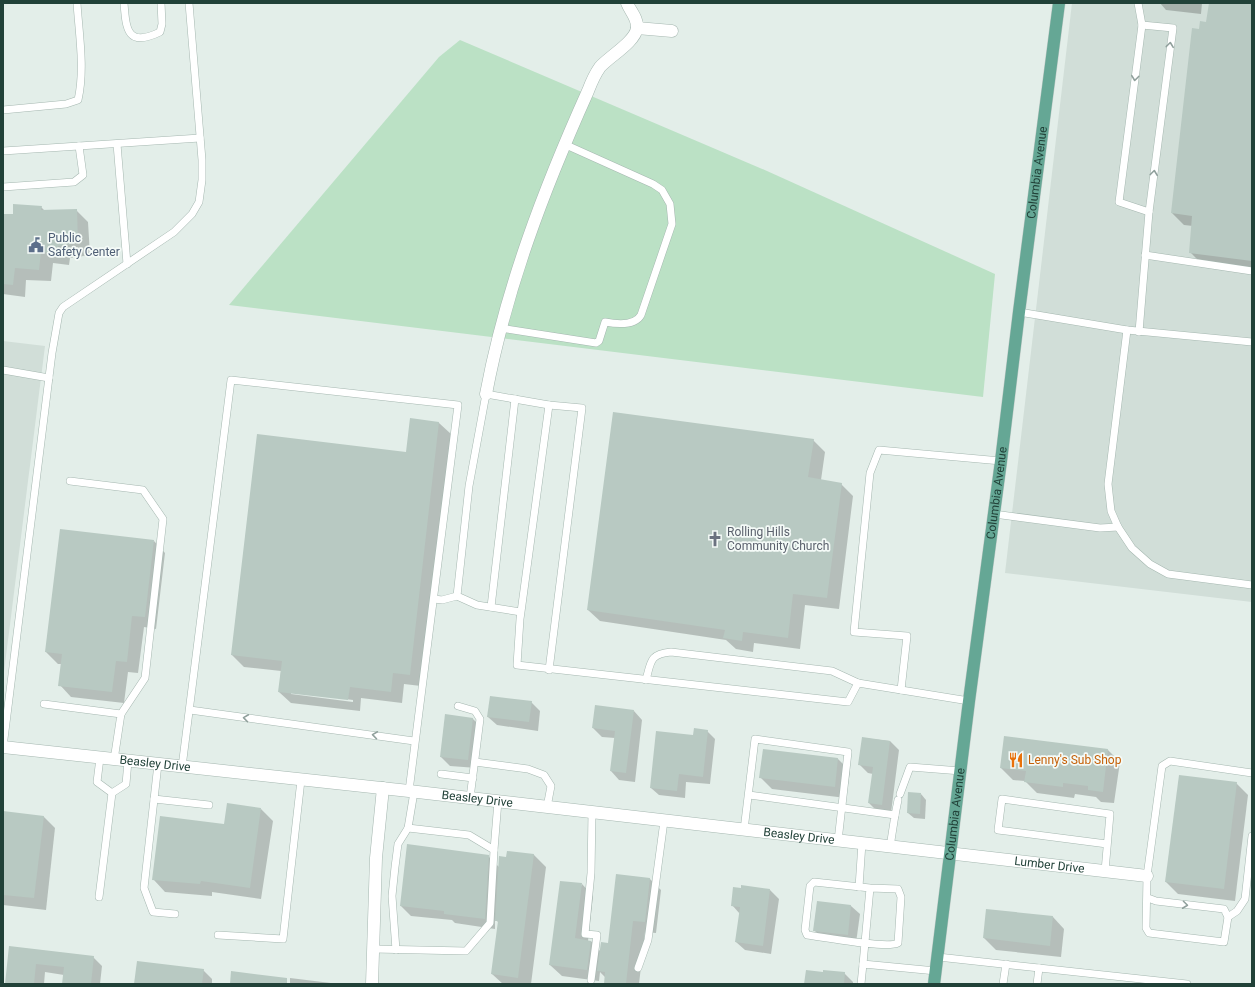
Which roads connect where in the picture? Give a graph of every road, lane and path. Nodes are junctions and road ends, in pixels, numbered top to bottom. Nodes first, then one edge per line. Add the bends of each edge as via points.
1 (77, 3) edge
2 (124, 3) edge
3 (161, 3) edge
4 (189, 3) edge
5 (627, 3) edge
6 (1059, 3) edge
7 (1138, 3) edge
8 (1142, 25) junction
9 (637, 28) junction
10 (672, 31) dead end
11 (3, 110) edge
12 (200, 138) junction
13 (117, 144) junction
14 (564, 144) junction
15 (79, 146) junction
16 (3, 152) edge
17 (3, 188) edge
18 (1149, 212) junction
19 (1145, 255) junction
20 (127, 264) junction
21 (1252, 271) edge
22 (1019, 312) junction
23 (500, 328) junction
24 (1127, 330) junction
25 (1139, 332) junction
26 (1252, 342) edge
27 (3, 370) edge
28 (49, 378) junction
29 (486, 394) junction
30 (515, 398) junction
31 (550, 405) junction
32 (1001, 461) junction
33 (70, 481) dead end
34 (994, 514) junction
35 (1118, 527) junction
36 (1252, 586) edge
37 (457, 596) junction
38 (434, 599) junction
39 (490, 607) junction
40 (521, 612) junction
41 (549, 670) junction
42 (646, 680) junction
43 (858, 684) junction
44 (901, 690) junction
45 (969, 701) junction
46 (6, 704) edge
47 (44, 704) dead end
48 (458, 706) dead end
49 (190, 710) junction
50 (121, 714) junction
51 (414, 740) junction
52 (3, 747) edge
53 (100, 758) junction
54 (114, 760) junction
55 (128, 761) junction
56 (475, 762) junction
57 (158, 764) junction
58 (182, 767) junction
59 (961, 771) junction
60 (1252, 773) edge
61 (441, 774) dead end
62 (473, 778) junction
63 (302, 780) junction
64 (383, 788) junction
65 (411, 792) junction
66 (112, 793) junction
67 (749, 795) junction
68 (470, 798) junction
69 (154, 799) junction
70 (498, 801) junction
71 (209, 805) dead end
72 (547, 807) junction
73 (842, 808) junction
74 (592, 812) junction
75 (895, 815) junction
76 (664, 821) junction
77 (408, 828) junction
78 (744, 830) junction
79 (1252, 836) edge
80 (838, 841) junction
81 (862, 843) junction
82 (1108, 844) junction
83 (890, 847) junction
84 (494, 850) junction
85 (952, 854) junction
86 (1105, 871) junction
87 (1147, 876) junction
88 (859, 887) junction
89 (870, 888) junction
90 (99, 897) dead end
91 (1148, 898) junction
92 (175, 914) dead end
93 (1228, 917) junction
94 (218, 935) dead end
95 (865, 943) junction
96 (374, 949) junction
97 (396, 950) junction
98 (938, 957) junction
99 (863, 964) junction
100 (1006, 964) junction
101 (638, 968) dead end
102 (1039, 968) junction
103 (936, 971) junction
104 (591, 980) dead end
105 (372, 984) edge
106 (860, 984) edge
107 (934, 984) edge
108 (1003, 984) edge
109 (1037, 984) edge
110 (1187, 984) edge

1 - 11 lane via 80,63 78,100 66,104
2 - 3 lane via 128,32 136,38 144,38 160,32
4 - 12 lane
5 - 9 street
6 - 22 main road, Columbia Avenue
7 - 8 lane
8 -> 18 lane via 1119,202
18 -> 8 lane via 1172,28
9 - 10 street
9 - 14 street via 633,38 600,68
12 - 13 lane
12 - 20 lane via 202,180 199,202 192,214 174,232
13 - 15 lane
13 - 20 lane
14 - 23 street via 532,226
14 - 23 lane via 662,190 670,204 672,224 662,255 638,320 615,324 605,322 596,343
15 - 16 lane
15 - 17 lane via 83,175 74,182
18 - 19 lane
19 - 21 lane
19 - 25 lane
20 - 28 lane via 63,307 59,313
22 - 24 lane
22 - 32 main road, Columbia Avenue
23 - 29 street
24 - 25 lane
24 - 35 lane via 1108,484 1111,511
25 - 26 lane
27 - 28 lane
28 - 46 lane
29 - 30 lane
29 - 37 lane via 469,486
30 - 31 lane
30 - 39 lane
31 - 40 lane
31 - 41 lane via 582,408
32 - 34 main road, Columbia Avenue
32 - 44 lane via 879,450 870,473 854,632 907,636
33 - 50 lane via 143,490 163,519 145,678
34 - 35 lane via 1100,528
34 - 45 main road, Columbia Avenue
35 - 36 lane via 1132,548 1150,564 1168,574
37 - 38 lane via 442,600
37 - 39 lane via 477,605
38 - 49 lane via 458,405 231,380
38 - 51 lane
39 - 40 lane
40 - 41 lane via 517,665
41 - 42 lane
42 - 43 lane via 848,702
42 - 43 lane via 652,659 660,653 671,652 832,671
43 - 44 lane
44 - 45 lane
45 - 59 main road, Columbia Avenue
46 - 52 lane
47 - 50 lane
48 - 56 lane via 475,711 480,719
51 -> 49 lane
49 - 58 lane
50 - 54 lane
51 - 65 lane
52 - 53 street, Beasley Drive
53 - 54 street, Beasley Drive
53 - 66 lane via 97,782
54 - 55 street, Beasley Drive
55 - 57 street, Beasley Drive
55 - 66 lane via 126,784
56 - 62 lane
56 - 72 lane via 528,769 544,775 551,786
57 - 58 street, Beasley Drive
57 - 69 lane
58 - 63 street, Beasley Drive
59 - 75 lane via 910,767
59 - 85 main road, Columbia Avenue
60 - 87 lane via 1170,761 1162,766
61 - 62 lane
62 - 68 lane
63 - 64 street, Beasley Drive
63 - 94 lane via 283,939
64 - 65 street, Beasley Drive
64 - 96 street via 376,858
65 - 68 street, Beasley Drive
65 - 77 lane
66 - 90 lane
67 - 73 lane
67 - 73 lane via 755,739 848,752
67 - 78 lane
68 - 70 street, Beasley Drive
69 - 71 lane
69 - 92 lane via 144,888 153,912
70 - 72 street, Beasley Drive
70 - 84 lane
72 - 74 street, Beasley Drive
73 - 75 lane
73 - 80 lane
74 - 76 street, Beasley Drive
74 - 104 lane via 591,873 585,934 597,935
75 - 83 lane
76 - 78 street, Beasley Drive
76 - 101 lane via 648,940
77 - 84 lane via 469,835
77 - 97 lane via 398,844 394,867 392,896
78 - 80 street, Beasley Drive
79 - 93 lane via 1245,899 1237,911
80 - 81 street, Beasley Drive
81 - 83 street, Beasley Drive
81 - 88 lane
82 - 82 lane via 1110,814 1002,799 998,830
82 - 86 lane
83 - 85 street, Beasley Drive
84 - 97 lane via 490,923 466,951
85 - 86 street, Lumber Drive
85 - 98 main road, Columbia Avenue
86 - 87 street, Lumber Drive
87 - 91 lane
88 - 89 lane
88 - 95 lane via 814,882 810,886 805,930 807,935
89 - 95 lane
89 - 95 lane via 898,890 901,897 898,943 894,946
91 -> 93 lane via 1224,909
91 - 93 lane via 1146,928 1149,933 1224,942
95 - 99 lane
96 - 97 lane
96 - 105 street
98 - 100 lane
98 - 103 main road, Columbia Avenue
99 - 103 lane
99 - 106 lane
100 - 102 lane
100 - 108 lane
102 - 109 lane
102 - 110 lane
103 - 107 main road, Columbia Avenue

